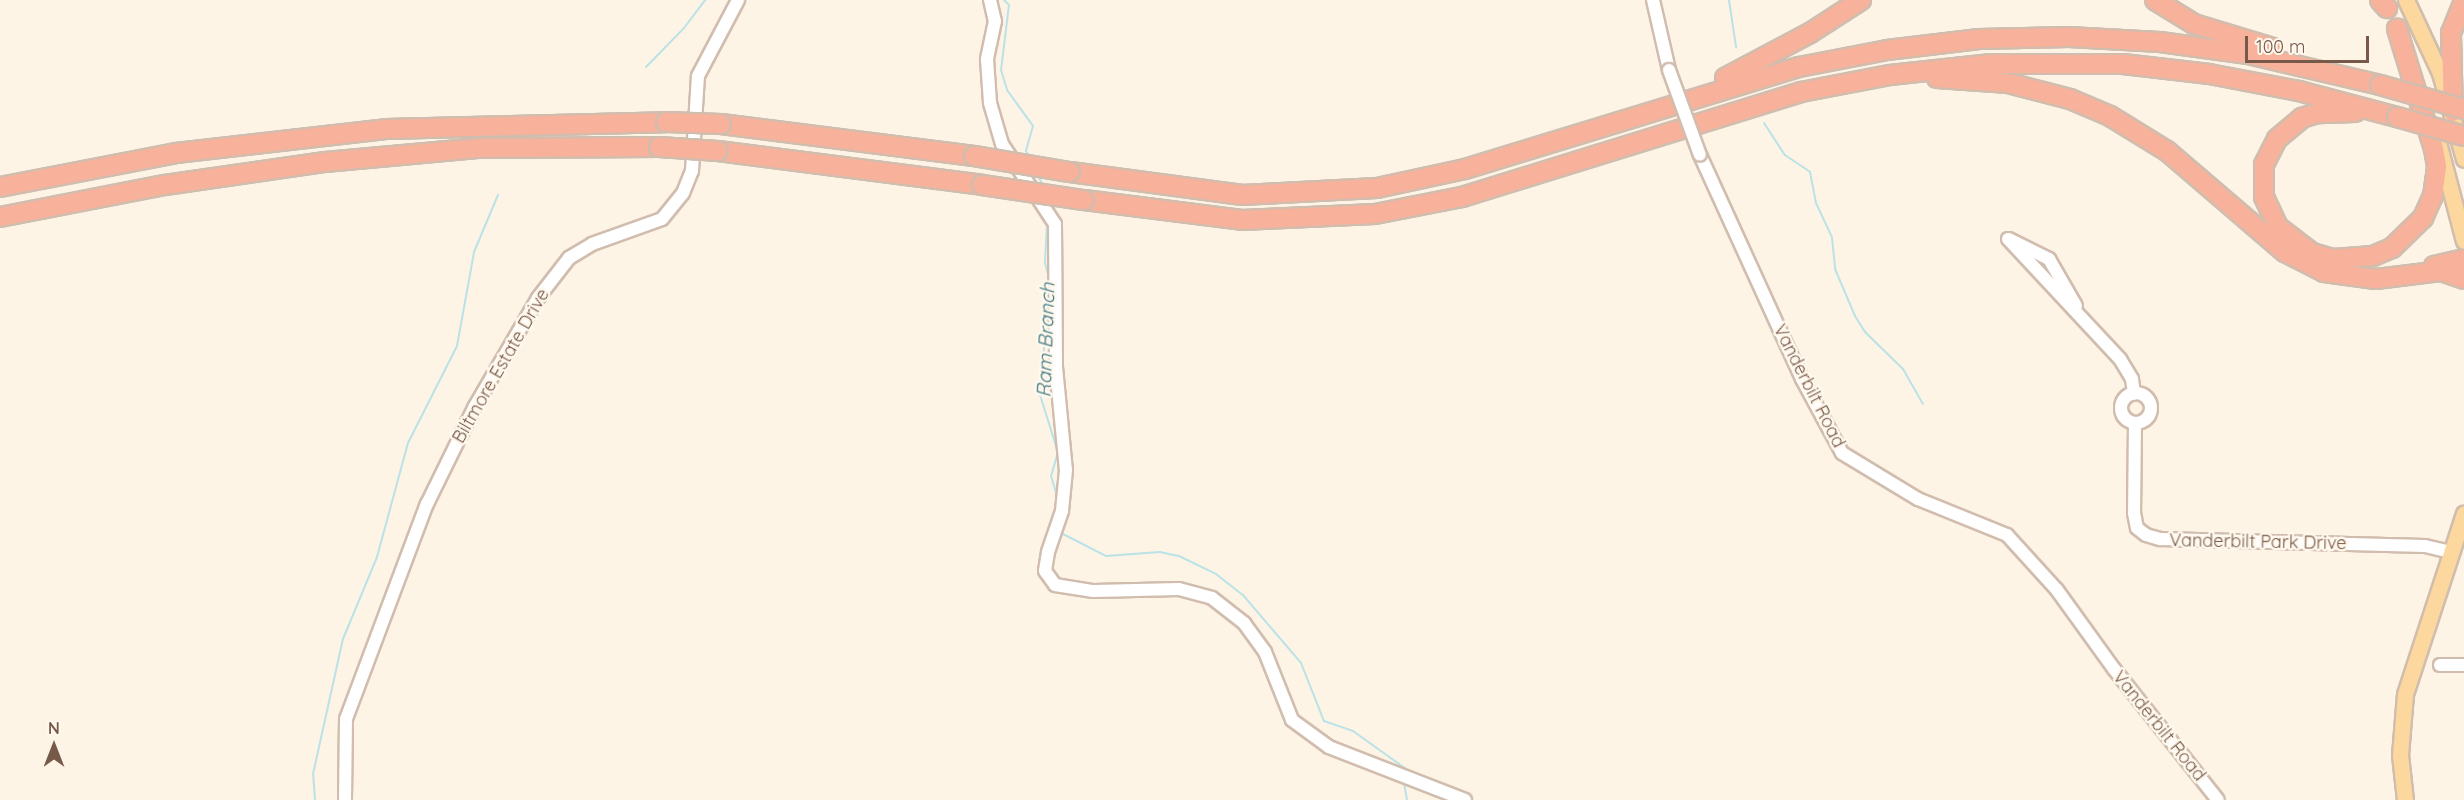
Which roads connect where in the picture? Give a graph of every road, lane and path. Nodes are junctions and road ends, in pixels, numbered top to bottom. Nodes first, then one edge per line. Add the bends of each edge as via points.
1 (738, 0) edge
2 (990, 0) edge
3 (1653, 0) edge
4 (1861, 0) edge
5 (2155, 0) edge
6 (2406, 0) edge
7 (2464, 1) edge
8 (2383, 3) edge
9 (2397, 29) junction
10 (2338, 74) junction
11 (1890, 75) junction
12 (1686, 99) junction
13 (2458, 110) edge
14 (2391, 115) junction
15 (2464, 136) edge
16 (2464, 159) edge
17 (0, 187) edge
18 (0, 217) edge
19 (2464, 241) edge
20 (2464, 259) edge
21 (2406, 275) junction
22 (2464, 279) edge
23 (2079, 313) junction
24 (2134, 394) junction
25 (2135, 423) junction
26 (2464, 513) edge
27 (2451, 552) junction
28 (2440, 665) dead end
29 (2464, 665) edge
30 (345, 800) edge
31 (1465, 800) edge
32 (2218, 800) edge
33 (2405, 800) edge

1 - 30 street, Biltmore Estate Drive via 698,76 692,171 683,193 662,219 592,244 568,258 538,298 474,408 427,504 346,719
2 - 31 street via 995,21 987,59 990,103 1002,144 1055,224 1056,367 1066,470 1062,511 1045,571 1055,585 1094,591 1179,589 1212,598 1244,623 1265,652 1292,720 1329,747
3 - 32 street, Vanderbilt Road, bridge via 1669,70 1700,155 1802,379 1842,453 1918,499 2007,535 2057,591
4 - 12 highway via 1770,56
5 - 10 highway via 2194,24 2291,53
6 - 13 main road
7 - 13 highway via 2451,33
8 - 9 main road
9 - 14 highway via 2437,166 2433,196 2422,218 2392,248 2352,260 2312,253 2278,227 2268,211 2262,179 2270,150 2288,128 2318,113
9 - 19 main road via 2447,165
10 - 12 highway via 2248,54 2160,42 2024,37 1933,43 1843,57
10 - 13 highway, bridge
11 - 14 highway via 1991,64 2123,64 2255,81
11 - 18 highway, bridge via 1759,104 1494,188 1375,214 1242,220 718,151 659,147 480,148 325,162 165,185
11 - 21 highway via 2008,83 2070,99 2110,116 2167,151 2257,230 2304,264 2351,278
12 - 17 highway, bridge via 1465,169 1377,188 1242,195 1151,186 974,156 721,124 666,122 386,129 176,153
13 - 16 main road
14 - 15 highway, bridge
20 - 21 highway
21 - 22 highway via 2441,271
23 - 23 street via 2049,259 2008,239 2057,294
23 - 24 street via 2127,369
24 - 25 street via 2125,398 2121,409 2127,420
24 - 25 street via 2143,395 2150,406 2147,418
25 - 27 street, Vanderbilt Park Drive via 2134,513 2137,528 2146,536 2425,546
26 - 27 main road
27 - 33 main road via 2405,694 2400,755
28 - 29 street

